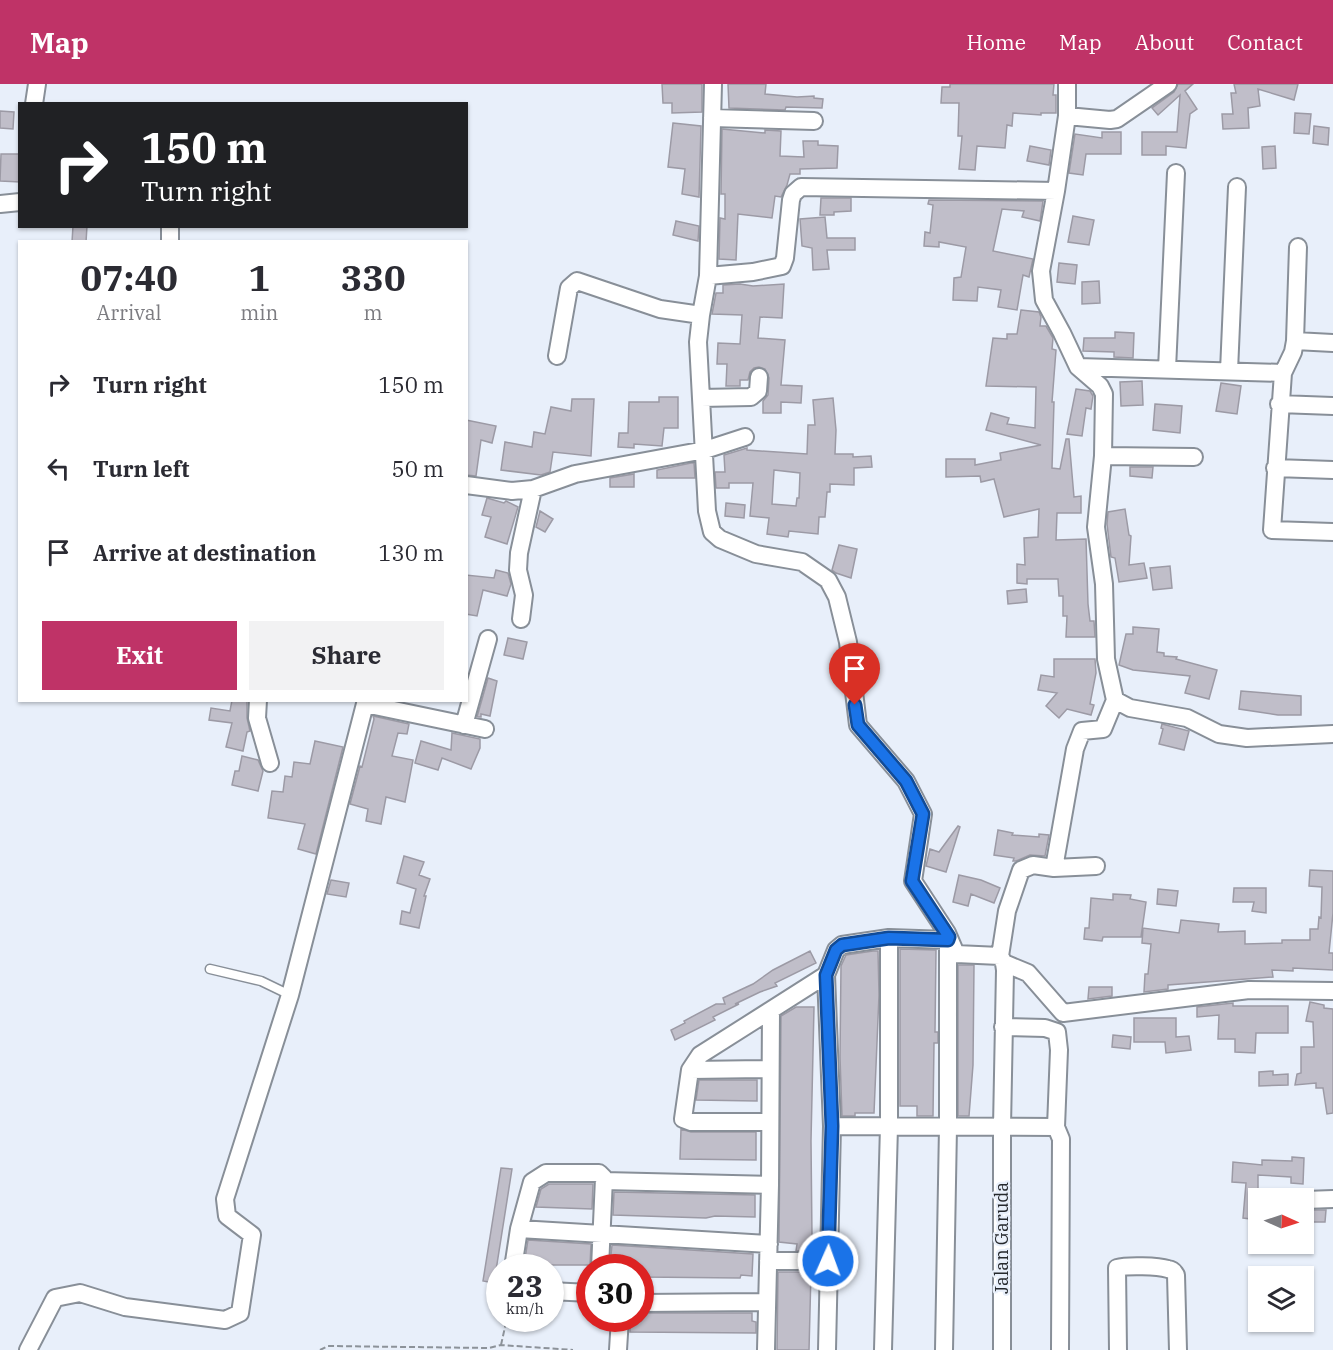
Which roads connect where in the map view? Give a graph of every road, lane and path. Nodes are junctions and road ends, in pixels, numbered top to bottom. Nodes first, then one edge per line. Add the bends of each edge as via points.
1 (37, 84) edge
2 (713, 84) edge
3 (1067, 84) edge
4 (1168, 84) edge
5 (34, 102) edge
6 (1067, 116) junction
7 (712, 118) junction
8 (814, 121) dead end
9 (1176, 174) dead end
10 (1237, 187) dead end
11 (1056, 191) junction
12 (18, 202) edge
13 (0, 204) edge
14 (1298, 247) dead end
15 (708, 276) junction
16 (701, 315) junction
17 (1294, 341) junction
18 (1333, 343) edge
19 (556, 356) dead end
20 (1078, 367) junction
21 (1167, 369) junction
22 (1229, 371) junction
23 (1283, 374) junction
24 (759, 377) dead end
25 (701, 398) junction
26 (1280, 404) junction
27 (1333, 406) edge
28 (745, 437) dead end
29 (705, 450) junction
30 (1103, 456) junction
31 (1194, 457) dead end
32 (1275, 468) junction
33 (1333, 470) edge
34 (468, 485) edge
35 (533, 489) junction
36 (1333, 532) edge
37 (520, 619) dead end
38 (488, 639) dead end
39 (1115, 700) junction
40 (258, 702) edge
41 (365, 702) edge
42 (464, 724) junction
43 (485, 729) dead end
44 (1333, 734) edge
45 (270, 763) dead end
46 (1096, 866) dead end
47 (1054, 868) junction
48 (889, 938) junction
49 (948, 938) junction
50 (1002, 959) junction
51 (210, 969) dead end
52 (826, 975) junction
53 (1333, 991) edge
54 (290, 995) junction
55 (771, 1010) junction
56 (1004, 1027) junction
57 (770, 1069) junction
58 (690, 1070) junction
59 (769, 1122) junction
60 (832, 1126) junction
61 (889, 1126) junction
62 (948, 1126) junction
63 (1002, 1127) junction
64 (1056, 1127) junction
65 (604, 1181) junction
66 (770, 1185) junction
67 (1333, 1199) edge
68 (1314, 1200) edge
69 (519, 1229) junction
70 (601, 1234) junction
71 (768, 1252) junction
72 (515, 1254) edge
73 (600, 1254) edge
74 (828, 1261) junction
75 (767, 1302) junction
76 (654, 1303) edge
77 (504, 1332) edge
78 (619, 1332) edge
79 (501, 1345) junction
80 (28, 1350) edge
81 (320, 1350) edge
82 (573, 1350) edge
83 (618, 1350) edge
84 (766, 1350) edge
85 (827, 1350) edge
86 (884, 1350) edge
87 (944, 1350) edge
88 (1002, 1350) edge
89 (1060, 1350) edge
90 (1118, 1350) edge
91 (1178, 1350) edge

1 - 5 street
2 - 7 street
3 - 6 street
4 - 6 street via 1117,119
6 - 11 street
7 - 8 street
7 - 15 street
9 - 21 street
10 - 22 street
11 - 15 street via 801,187 791,200 782,266
11 - 20 street via 1041,271 1044,300
12 - 13 street
14 - 17 street
15 - 16 street
16 - 19 street via 660,309 577,281 569,288
16 - 25 street
17 - 18 street
17 - 23 street
20 - 21 street
20 - 30 street via 1104,394
21 - 22 street
22 - 23 street
23 - 26 street
24 - 25 street via 758,391 751,397
25 - 29 street
26 - 27 street
26 - 32 street
28 - 29 street
29 - 35 street via 575,474
29 - 49 street via 707,512 712,532 756,554 802,562 828,580 837,597 848,642 858,725 906,781 923,814 912,881
30 - 31 street
30 - 39 street via 1096,527 1104,584 1106,659
32 - 33 street
32 - 36 street via 1272,530
34 - 35 street via 512,491
35 - 37 street via 519,553 518,570 524,595
38 - 42 street
39 - 44 street via 1130,708 1187,718 1219,734 1238,737
39 - 47 street via 1103,729 1082,730 1075,749
40 - 45 street via 257,718
41 - 42 street
41 - 54 street
42 - 43 street
46 - 47 street
47 - 50 street, Jalan Garuda via 1033,865 1021,870 1007,911
48 - 49 street
48 - 52 street via 842,945
48 - 61 street
49 - 50 street via 956,954
49 - 62 street
50 - 53 street via 1028,973 1063,1013 1249,990
50 - 56 street, Jalan Garuda
51 - 54 lane via 261,981
52 - 55 street
52 - 60 street
54 - 80 street via 225,1199 227,1216 252,1234 240,1313 225,1320 125,1307 80,1293 55,1298
55 - 57 street
55 - 58 street via 700,1055
56 - 63 street, Jalan Garuda
56 - 64 street via 1057,1032
57 - 58 street
57 - 59 street
58 - 59 street via 685,1121
59 - 66 street
60 - 61 street
60 - 74 street
61 - 62 street
61 - 86 street
62 - 63 street
62 - 87 street
63 - 64 street
63 - 88 street, Jalan Garuda
64 - 89 street via 1061,1138
65 - 66 street
65 - 69 street via 599,1173 546,1173 532,1182
65 - 70 street
66 - 71 street
67 - 68 street
69 - 70 street
69 - 72 street
70 - 71 street
70 - 73 street
71 - 74 street
71 - 75 street
74 - 85 street
75 - 76 street
75 - 84 street
77 - 79 path
78 - 83 street
79 - 81 path via 328,1346
79 - 82 path
90 - 91 street via 1117,1268 1127,1267 1168,1269 1176,1275

